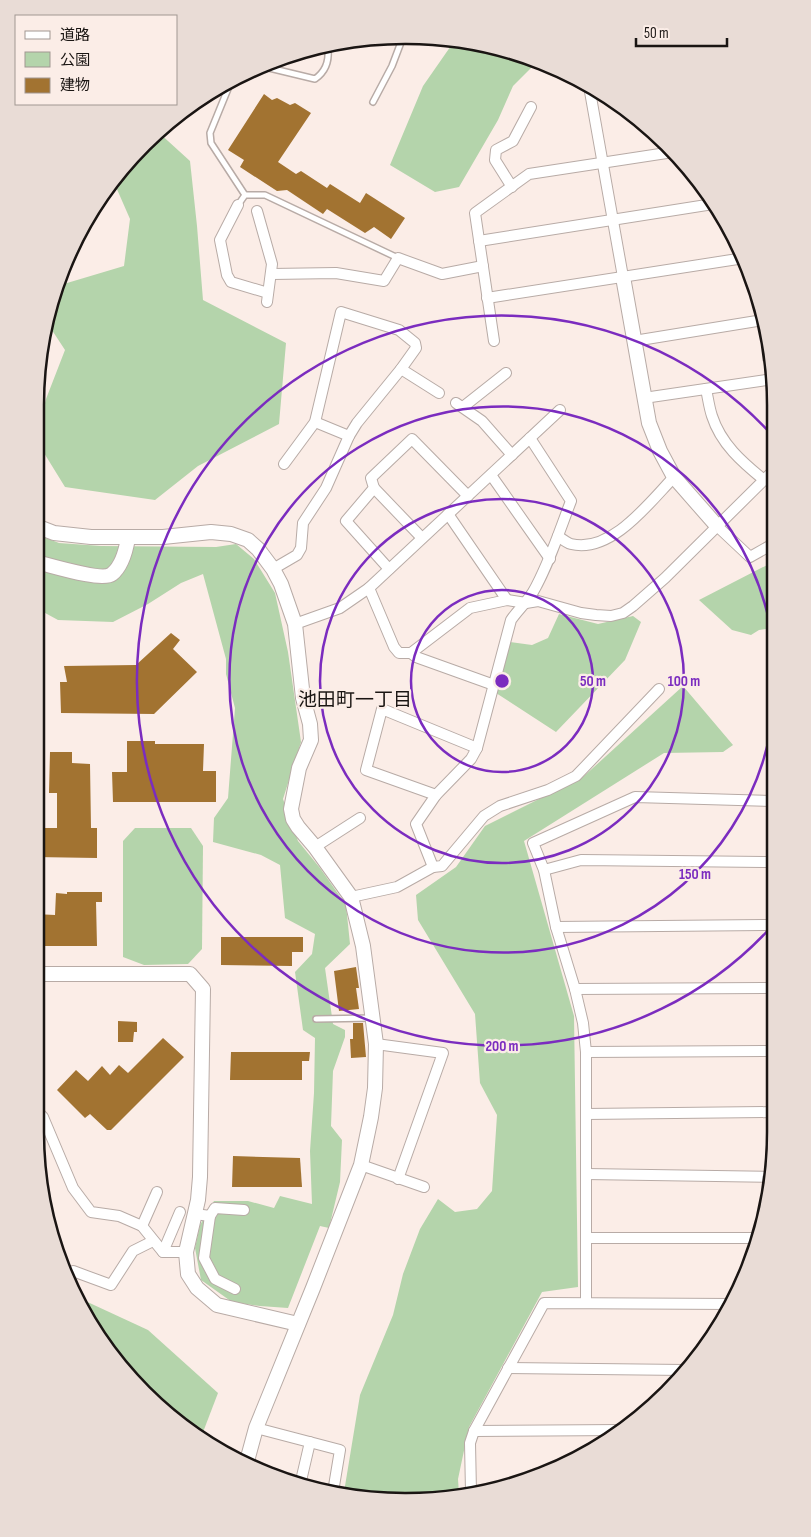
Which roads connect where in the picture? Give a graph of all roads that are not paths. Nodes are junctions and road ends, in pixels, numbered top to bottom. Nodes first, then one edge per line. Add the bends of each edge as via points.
1 (400, 44) edge
2 (328, 53) edge
3 (273, 69) edge
4 (227, 91) edge
5 (590, 94) edge
6 (373, 102) dead end
7 (531, 106) dead end
8 (664, 153) edge
9 (604, 163) junction
10 (512, 187) junction
11 (245, 195) junction
12 (238, 205) joint
13 (706, 205) edge
14 (257, 212) dead end
15 (613, 220) junction
16 (479, 241) junction
17 (398, 258) junction
18 (736, 259) edge
19 (483, 266) junction
20 (272, 274) junction
21 (623, 277) junction
22 (488, 298) junction
23 (757, 321) edge
24 (494, 341) dead end
25 (634, 341) junction
26 (401, 369) junction
27 (506, 374) dead end
28 (766, 380) edge
29 (706, 389) junction
30 (438, 393) dead end
31 (644, 398) junction
32 (560, 410) dead end
33 (315, 422) junction
34 (350, 436) junction
35 (530, 438) junction
36 (512, 455) junction
37 (284, 464) dead end
38 (491, 475) junction
39 (674, 477) junction
40 (767, 477) edge
41 (764, 480) junction
42 (374, 488) junction
43 (468, 496) junction
44 (448, 514) junction
45 (717, 526) junction
46 (44, 529) edge
47 (558, 536) junction
48 (128, 538) junction
49 (422, 538) junction
50 (767, 547) edge
51 (550, 559) junction
52 (44, 564) edge
53 (389, 569) junction
54 (274, 570) junction
55 (369, 588) junction
56 (507, 600) junction
57 (526, 603) junction
58 (295, 624) junction
59 (411, 653) junction
60 (494, 685) junction
61 (659, 689) dead end
62 (477, 748) junction
63 (436, 795) junction
64 (767, 801) edge
65 (360, 818) dead end
66 (316, 847) junction
67 (767, 862) edge
68 (433, 867) junction
69 (544, 870) junction
70 (351, 898) junction
71 (767, 925) edge
72 (556, 927) junction
73 (44, 974) edge
74 (767, 988) edge
75 (575, 989) junction
76 (373, 1018) junction
77 (316, 1019) dead end
78 (376, 1044) junction
79 (767, 1051) edge
80 (586, 1052) junction
81 (767, 1112) edge
82 (586, 1114) junction
83 (44, 1119) edge
84 (361, 1165) junction
85 (586, 1174) junction
86 (764, 1176) edge
87 (398, 1179) junction
88 (424, 1187) dead end
89 (157, 1192) dead end
90 (244, 1210) dead end
91 (180, 1212) dead end
92 (195, 1214) junction
93 (210, 1216) junction
94 (142, 1226) junction
95 (586, 1238) junction
96 (751, 1238) edge
97 (153, 1240) junction
98 (163, 1252) junction
99 (186, 1252) junction
100 (73, 1272) dead end
101 (235, 1289) dead end
102 (586, 1303) junction
103 (723, 1304) edge
104 (298, 1324) junction
105 (508, 1368) junction
106 (677, 1370) edge
107 (256, 1428) junction
108 (609, 1430) edge
109 (474, 1431) junction
110 (310, 1442) junction
111 (248, 1457) edge
112 (302, 1478) edge
113 (334, 1486) edge
114 (471, 1487) edge

1 - 6 lane
2 - 3 lane via 325,69 315,79
4 - 11 lane via 210,133 211,142
5 - 9 street
7 - 10 street via 512,141 496,150 495,160
8 - 9 street
9 - 10 street via 529,174
9 - 15 street
10 - 16 street via 474,213
11 - 12 lane
11 - 17 lane via 265,195
12 - 20 street via 220,240 227,275 231,282 268,297
13 - 15 street
14 - 20 street
15 - 16 street
15 - 21 street
16 - 19 street
17 - 19 street via 442,274
17 - 20 street via 384,281 336,272
18 - 21 street
19 - 22 street
21 - 22 street
21 - 25 street
22 - 24 street
23 - 25 street
25 - 31 street
26 - 30 street
26 - 33 street via 416,348 415,342 399,330 340,312
26 - 34 street
27 - 36 street via 460,405 482,421
28 - 29 street
29 - 31 street
29 - 41 street via 721,437 735,456
31 - 39 street via 649,423
32 - 35 street
33 - 34 street
33 - 37 street
34 - 54 street via 326,488 302,523 301,548 297,556
35 - 36 street
35 - 47 street via 571,501
36 - 38 street
38 - 43 street
38 - 51 street
39 - 45 street
39 - 47 street via 618,534 589,546 570,544
40 - 41 street
41 - 45 street
42 - 43 street via 371,478 412,439
42 - 49 street
42 - 53 street via 346,521
43 - 44 street
44 - 49 street
44 - 56 street
45 - 50 street via 750,557
45 - 57 street via 623,613 596,615 538,601
46 - 48 street via 66,535
47 - 51 street
48 - 52 street via 119,564 112,574 103,577
48 - 54 street via 211,532 231,534 248,540
49 - 53 street
51 - 57 street
53 - 55 street
54 - 58 street
55 - 58 street via 340,608
55 - 59 street via 394,647 399,653
56 - 57 street
56 - 59 street via 470,608
57 - 60 street via 511,620
58 - 66 street via 302,698 311,740 299,768 291,809 293,819
59 - 60 street
60 - 62 street
61 - 68 street via 576,776 548,790 500,806 484,816 442,866
62 - 63 street via 471,759
62 - 63 street via 382,709 366,770
63 - 68 street via 416,824
64 - 69 street via 635,797 534,843
65 - 66 street
66 - 70 street
67 - 69 street via 581,860
68 - 70 street via 397,887
69 - 72 street
70 - 76 street via 363,946
71 - 72 street
72 - 75 street
73 - 92 street via 190,974 203,989 200,1177
74 - 75 street
75 - 80 street
76 - 77 lane
76 - 78 street
78 - 84 street via 371,1117
78 - 87 street via 443,1053
79 - 80 street
80 - 82 street
81 - 82 street
82 - 85 street
83 - 94 street via 73,1188 91,1212 118,1216
84 - 87 street
84 - 104 street
85 - 86 street
85 - 95 street
87 - 88 street
89 - 94 street
90 - 93 street via 215,1208
91 - 98 street
92 - 93 street
92 - 99 street
93 - 101 street via 204,1258 215,1279
94 - 97 street
95 - 96 street
95 - 102 street
97 - 98 street
97 - 100 street via 133,1251 111,1285
98 - 99 street
99 - 104 street via 188,1274 197,1288 217,1305
102 - 103 street
102 - 105 street via 544,1303
104 - 107 street
105 - 106 street
105 - 109 street
107 - 110 street
107 - 111 street
108 - 109 street
109 - 114 street via 470,1443
110 - 112 street
110 - 113 street via 340,1450

